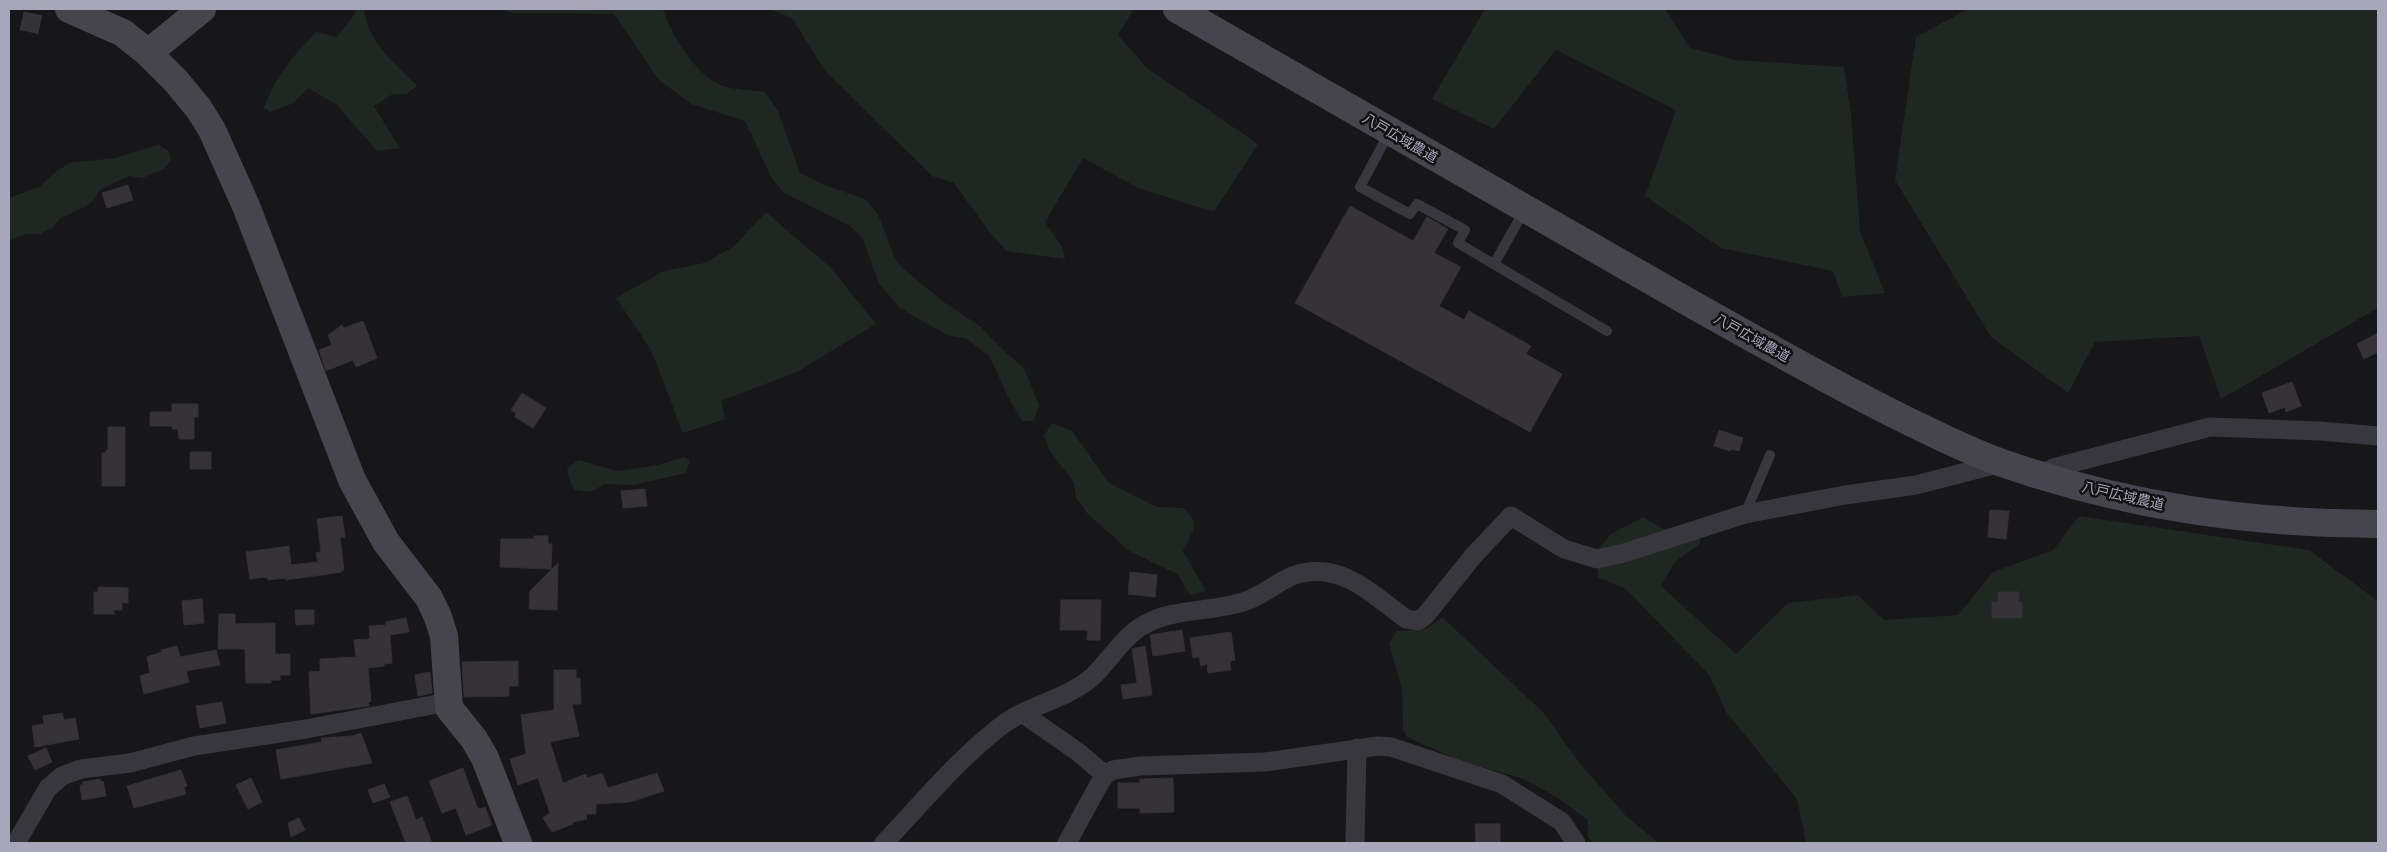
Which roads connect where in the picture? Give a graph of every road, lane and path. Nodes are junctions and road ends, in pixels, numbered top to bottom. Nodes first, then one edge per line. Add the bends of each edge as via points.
1 (69, 9) edge
2 (202, 9) edge
3 (1177, 9) edge
4 (148, 53) junction
5 (1390, 132) junction
6 (1525, 210) junction
7 (1494, 264) junction
8 (1607, 331) dead end
9 (2378, 436) edge
10 (1770, 454) dead end
11 (2001, 463) junction
12 (2040, 475) junction
13 (1745, 514) junction
14 (2378, 524) edge
15 (448, 702) junction
16 (1022, 713) junction
17 (1357, 748) junction
18 (1105, 775) junction
19 (16, 843) edge
20 (518, 843) edge
21 (884, 843) edge
22 (1068, 843) edge
23 (1355, 843) edge
24 (1576, 843) edge

1 - 4 street via 123,33
2 - 4 street
3 - 5 street, 八戸広域農道
4 - 15 street via 176,81 212,130 246,206 352,480 386,542 429,598 438,617 444,636
5 - 6 street, 八戸広域農道
5 - 7 lane via 1360,187 1410,214 1416,204 1465,230 1458,243
6 - 7 lane
6 - 11 street, 八戸広域農道 via 1851,393
7 - 8 lane
9 - 12 street via 2210,427 2054,468
10 - 13 lane
11 - 12 street, 八戸広域農道
11 - 13 street via 1916,484
12 - 14 street, 八戸広域農道 via 2187,511 2308,523
13 - 16 street via 1597,559 1564,549 1510,516 1418,621 1406,619 1347,577 1326,572 1303,572 1280,580 1251,599 1234,605 1166,616 1144,624 1090,678
15 - 19 street via 194,746 130,763 82,769 62,776 48,788
15 - 20 street via 485,758
16 - 18 street
16 - 21 street via 977,747
17 - 18 street via 1265,762 1126,766
17 - 23 street
17 - 24 street via 1391,747 1502,784 1562,822
18 - 22 street

